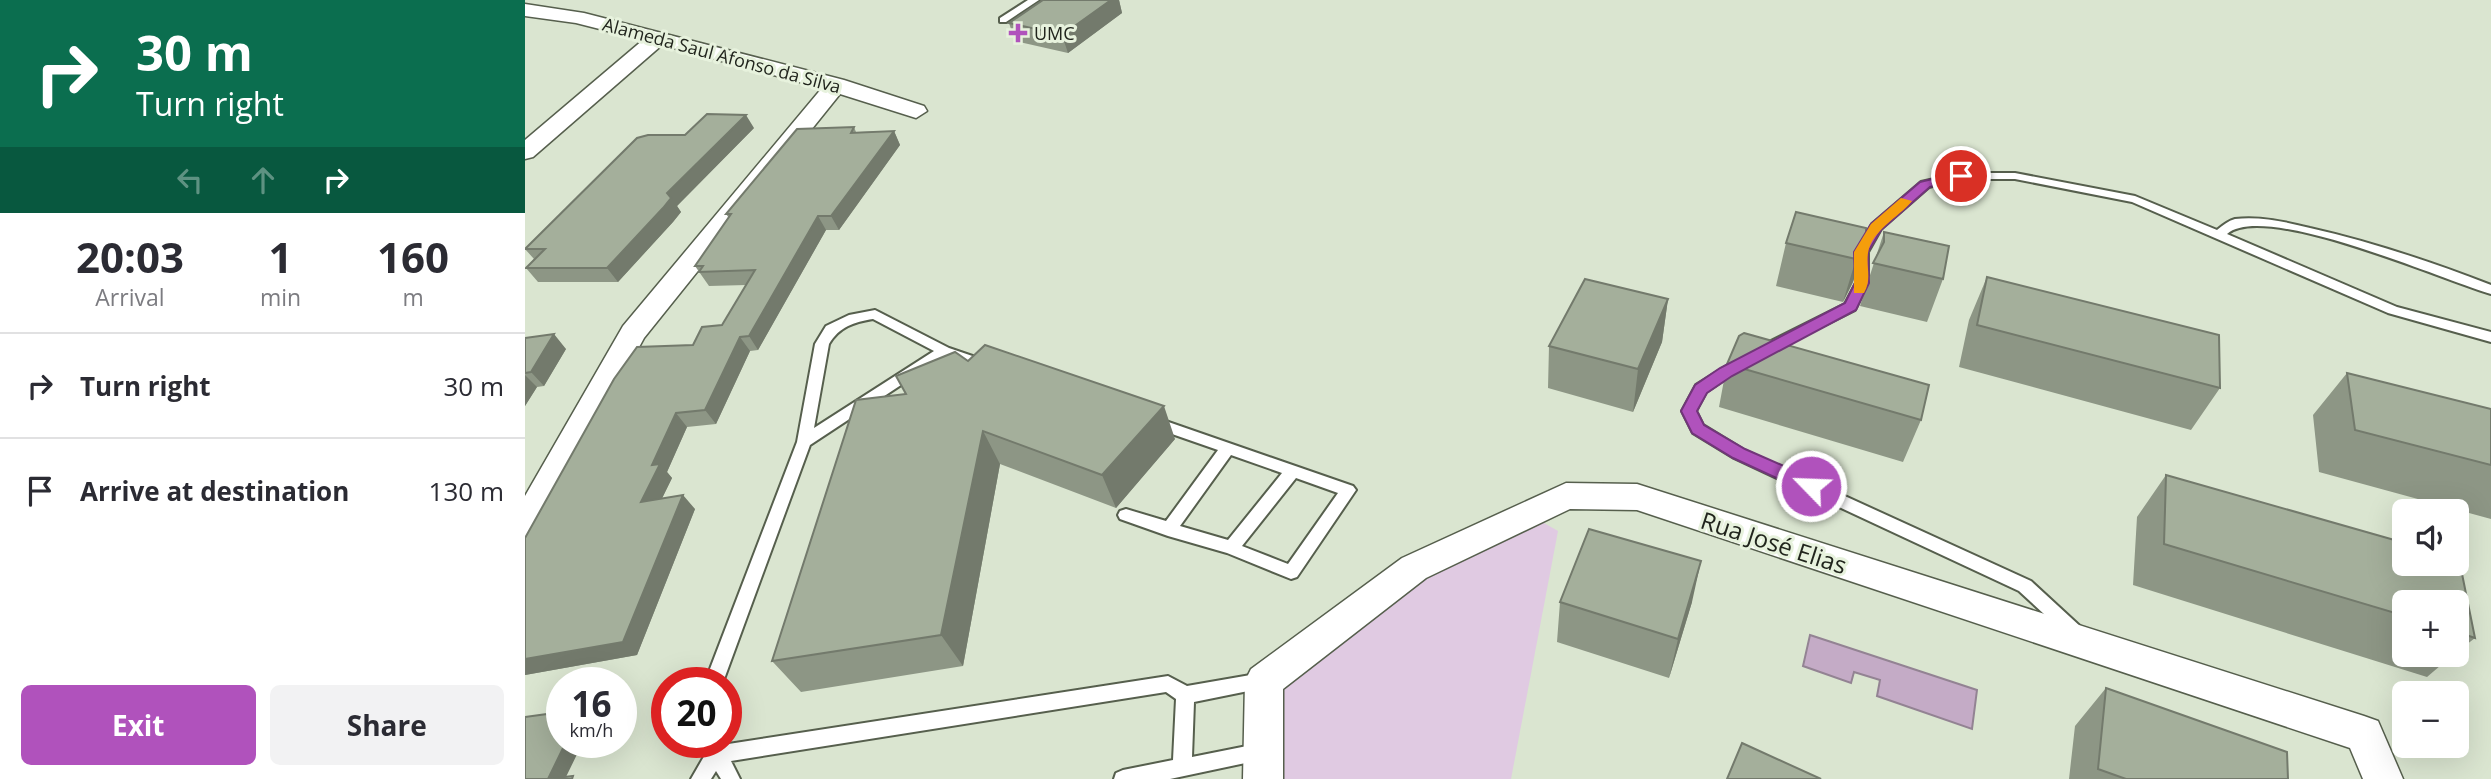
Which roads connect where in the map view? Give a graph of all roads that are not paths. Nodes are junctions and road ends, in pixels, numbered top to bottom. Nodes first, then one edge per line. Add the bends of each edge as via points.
1 (599, 0) edge
2 (1034, 0) edge
3 (525, 10) edge
4 (576, 17) junction
5 (1003, 20) dead end
6 (657, 38) junction
7 (835, 85) junction
8 (916, 110) dead end
9 (525, 152) edge
10 (2218, 235) junction
11 (2491, 290) edge
12 (2491, 337) edge
13 (944, 351) junction
14 (996, 368) edge
15 (1138, 417) edge
16 (804, 442) junction
17 (1229, 447) junction
18 (1293, 470) junction
19 (1126, 516) dead end
20 (525, 526) edge
21 (1168, 530) junction
22 (1231, 548) junction
23 (2089, 645) junction
24 (720, 667) edge
25 (1264, 681) junction
26 (1185, 695) junction
27 (742, 745) edge
28 (709, 758) edge
29 (718, 758) edge
30 (1263, 765) edge
31 (1182, 767) junction
32 (700, 779) edge
33 (731, 779) edge
34 (1123, 779) edge
35 (2382, 779) edge

1 - 4 street
2 - 5 lane
3 - 4 street, Alameda Saul Afonso da Silva
4 - 6 street, Alameda Saul Afonso da Silva
6 - 7 street, Alameda Saul Afonso da Silva
6 - 9 street
7 - 8 street, Alameda Saul Afonso da Silva
7 - 20 street via 633,332
10 - 11 lane via 2233,223 2256,222 2338,238
10 - 12 lane via 2393,310
10 - 23 lane via 2135,199 2015,176 1961,176 1925,184 1875,227 1861,252 1862,283 1850,307 1726,372 1701,389 1689,411 1698,429 1739,454 2025,586
13 - 14 lane
13 - 16 lane
13 - 16 lane via 875,314 831,329 822,344
15 - 17 lane
16 - 24 lane
17 - 18 lane
17 - 21 lane
18 - 22 lane
18 - 22 lane via 1348,490 1291,572
19 - 21 lane
21 - 22 lane
23 - 25 street, Rua José Elias via 1637,497 1566,496 1414,568
23 - 35 street, Rua José Elias via 2364,734
25 - 26 lane
25 - 30 street
26 - 27 lane via 1168,684
26 - 31 lane
28 - 32 lane
29 - 33 lane
30 - 31 lane
31 - 34 lane

